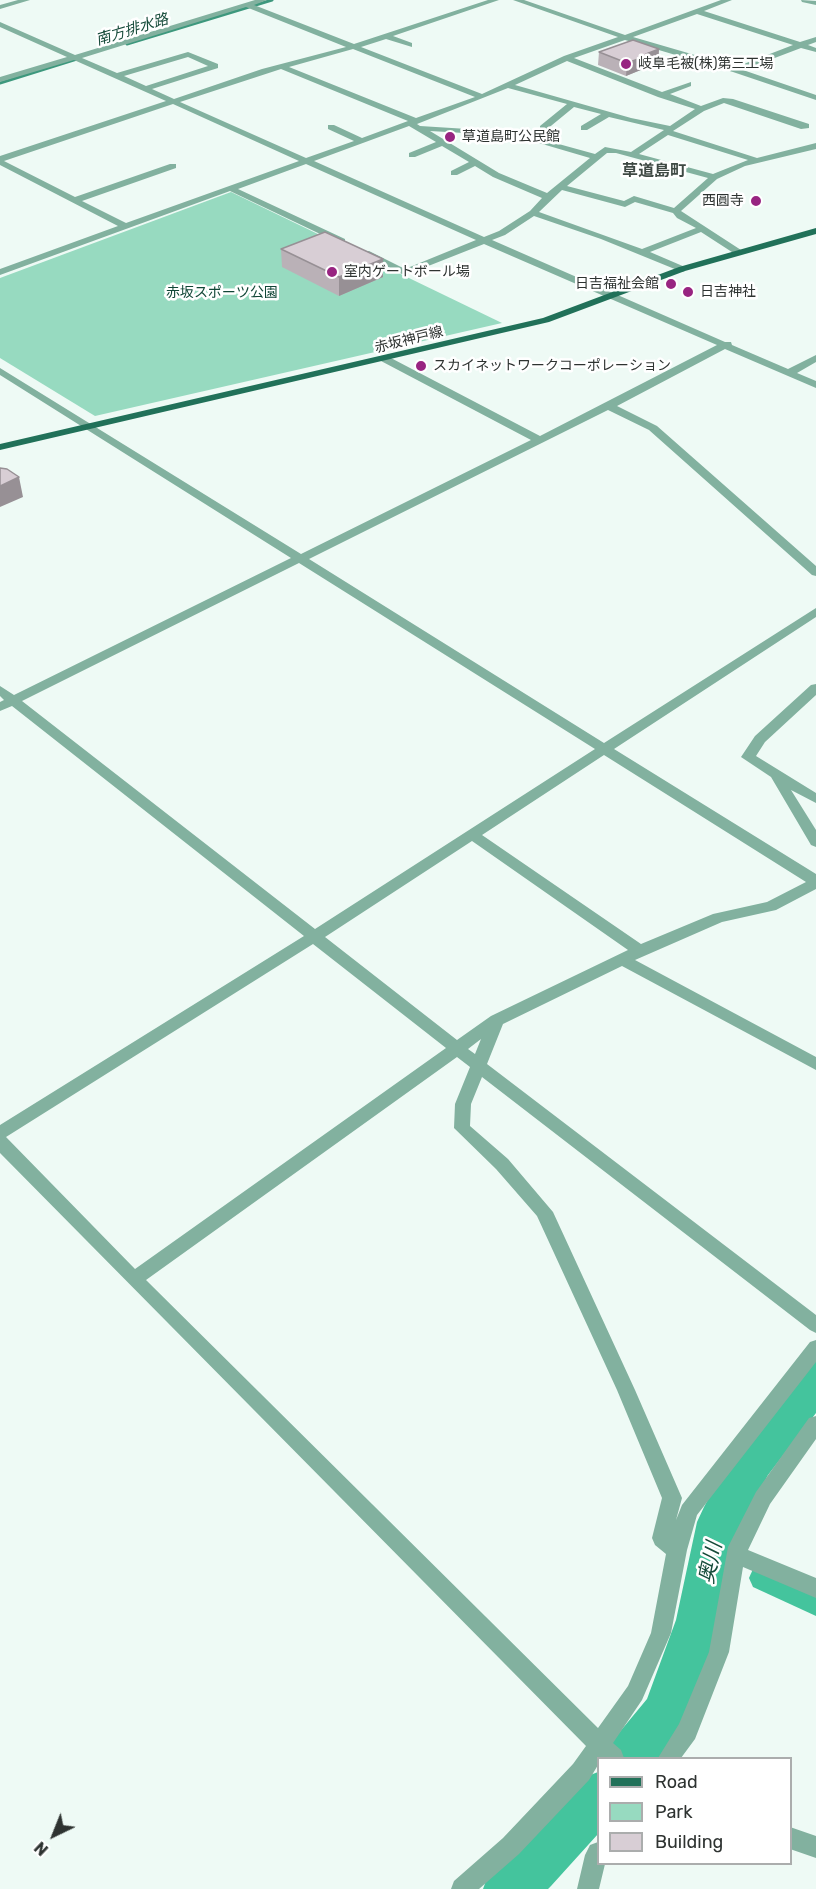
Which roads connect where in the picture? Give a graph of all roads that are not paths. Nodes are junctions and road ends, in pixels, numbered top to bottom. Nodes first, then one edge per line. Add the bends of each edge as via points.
1 (26, 0) edge
2 (234, 0) edge
3 (263, 0) edge
4 (495, 0) edge
5 (517, 0) edge
6 (728, 0) edge
7 (805, 0) edge
8 (816, 3) edge
9 (249, 6) junction
10 (0, 7) edge
11 (696, 12) junction
12 (413, 15) dead end
13 (430, 21) junction
14 (0, 24) edge
15 (386, 36) junction
16 (625, 37) junction
17 (816, 39) edge
18 (409, 45) dead end
19 (800, 45) junction
20 (353, 47) junction
21 (816, 50) edge
22 (77, 58) junction
23 (567, 58) junction
24 (282, 67) junction
25 (736, 70) junction
26 (117, 76) junction
27 (0, 80) edge
28 (688, 84) dead end
29 (507, 85) junction
30 (145, 88) junction
31 (661, 95) junction
32 (482, 97) junction
33 (816, 98) edge
34 (174, 101) junction
35 (572, 104) junction
36 (701, 109) junction
37 (608, 114) junction
38 (816, 122) edge
39 (415, 124) junction
40 (806, 126) junction
41 (331, 127) dead end
42 (543, 128) dead end
43 (584, 128) dead end
44 (816, 130) edge
45 (670, 131) junction
46 (362, 141) junction
47 (443, 142) junction
48 (816, 146) edge
49 (805, 149) junction
50 (633, 154) junction
51 (816, 154) edge
52 (412, 155) dead end
53 (596, 157) junction
54 (0, 160) edge
55 (759, 160) junction
56 (308, 161) junction
57 (475, 163) junction
58 (173, 166) dead end
59 (454, 173) dead end
60 (714, 177) junction
61 (562, 187) junction
62 (232, 189) junction
63 (548, 197) junction
64 (75, 200) junction
65 (676, 211) junction
66 (533, 213) junction
67 (125, 226) junction
68 (703, 228) junction
69 (816, 231) edge
70 (483, 240) junction
71 (738, 252) junction
72 (640, 253) junction
73 (682, 268) junction
74 (0, 272) edge
75 (612, 296) junction
76 (726, 344) junction
77 (816, 358) edge
78 (385, 359) junction
79 (0, 371) edge
80 (789, 373) junction
81 (816, 385) edge
82 (608, 406) junction
83 (90, 427) junction
84 (540, 440) junction
85 (0, 447) edge
86 (301, 559) junction
87 (816, 572) edge
88 (816, 612) edge
89 (816, 688) edge
90 (0, 690) edge
91 (15, 701) junction
92 (0, 707) edge
93 (606, 748) junction
94 (774, 772) junction
95 (816, 799) edge
96 (472, 835) junction
97 (816, 842) edge
98 (816, 882) edge
99 (315, 936) junction
100 (640, 951) junction
101 (622, 959) junction
102 (497, 1020) junction
103 (456, 1048) junction
104 (480, 1064) junction
105 (816, 1064) edge
106 (0, 1133) edge
107 (0, 1142) edge
108 (134, 1279) junction
109 (816, 1325) edge
110 (816, 1348) edge
111 (816, 1424) edge
112 (677, 1551) junction
113 (735, 1554) junction
114 (816, 1588) edge
115 (606, 1752) edge
116 (670, 1757) edge
117 (597, 1759) edge
118 (792, 1839) edge
119 (816, 1847) edge
120 (597, 1854) edge
121 (462, 1889) edge
122 (588, 1889) edge

1 - 10 street
2 - 9 street
3 - 9 street
4 - 13 street
5 - 16 street
6 - 11 street
7 - 8 street
9 - 20 street
9 - 22 street
11 - 16 street
11 - 19 street
12 - 13 street
13 - 15 street
14 - 22 street
15 - 18 street
15 - 20 street
16 - 23 street
16 - 25 street
17 - 19 street
19 - 21 street
19 - 25 street
20 - 24 street
20 - 32 street
22 - 26 street
22 - 27 street
23 - 29 street
23 - 31 street
24 - 34 street
24 - 39 street
25 - 33 street
26 - 30 street
26 - 30 street via 188,54 215,66
28 - 31 street
29 - 32 street
29 - 35 street
30 - 34 street
31 - 36 street
32 - 39 street
34 - 54 street
34 - 56 street
35 - 37 street
35 - 42 street
36 - 40 street via 723,100 733,101
36 - 45 street
37 - 43 street
37 - 45 street
38 - 40 street
39 - 46 street
39 - 47 street
39 - 53 street via 515,134
40 - 44 street
41 - 46 street
45 - 50 street
45 - 55 street
46 - 56 street
47 - 52 street
47 - 57 street
48 - 49 street
49 - 51 street
49 - 55 street
50 - 53 street via 605,150
50 - 60 street
53 - 61 street
54 - 64 street
55 - 60 street
56 - 62 street
56 - 70 street
57 - 59 street
57 - 63 street
58 - 64 street
60 - 65 street
61 - 63 street
61 - 65 street via 626,204 634,199
62 - 67 street
62 - 70 street via 405,272
63 - 66 street
64 - 67 street
65 - 68 street
66 - 70 street
66 - 72 street
67 - 74 street
68 - 71 street
68 - 72 street
69 - 71 main road, 赤坂神戸線
70 - 75 street
71 - 73 main road, 赤坂神戸線
72 - 73 street
73 - 75 main road, 赤坂神戸線
75 - 76 street
75 - 78 main road, 赤坂神戸線 via 546,320
76 - 80 street
76 - 82 street
77 - 80 street
78 - 83 main road, 赤坂神戸線
78 - 84 street
79 - 83 street
80 - 81 street
82 - 84 street
82 - 87 street via 653,428
83 - 85 main road, 赤坂神戸線
83 - 86 street
84 - 86 street
86 - 91 street
86 - 93 street
88 - 93 street
89 - 94 street via 760,740 748,757
90 - 91 street
91 - 92 street
91 - 99 street
93 - 96 street
93 - 98 street
94 - 95 street
94 - 97 street
96 - 99 street
96 - 100 street
98 - 100 street via 771,906 718,918
99 - 103 street
99 - 106 street
100 - 101 street
101 - 102 street
101 - 105 street
102 - 103 street
102 - 104 street
103 - 104 street
103 - 108 street
104 - 109 street
104 - 112 street via 464,1104 462,1128 502,1164 544,1212 672,1498 662,1538
107 - 108 street
108 - 115 street
110 - 112 street via 689,1511
111 - 113 street via 764,1498
112 - 115 street via 661,1633
113 - 114 street
113 - 116 street via 719,1652 687,1731
117 - 121 street
118 - 119 street
120 - 122 street

